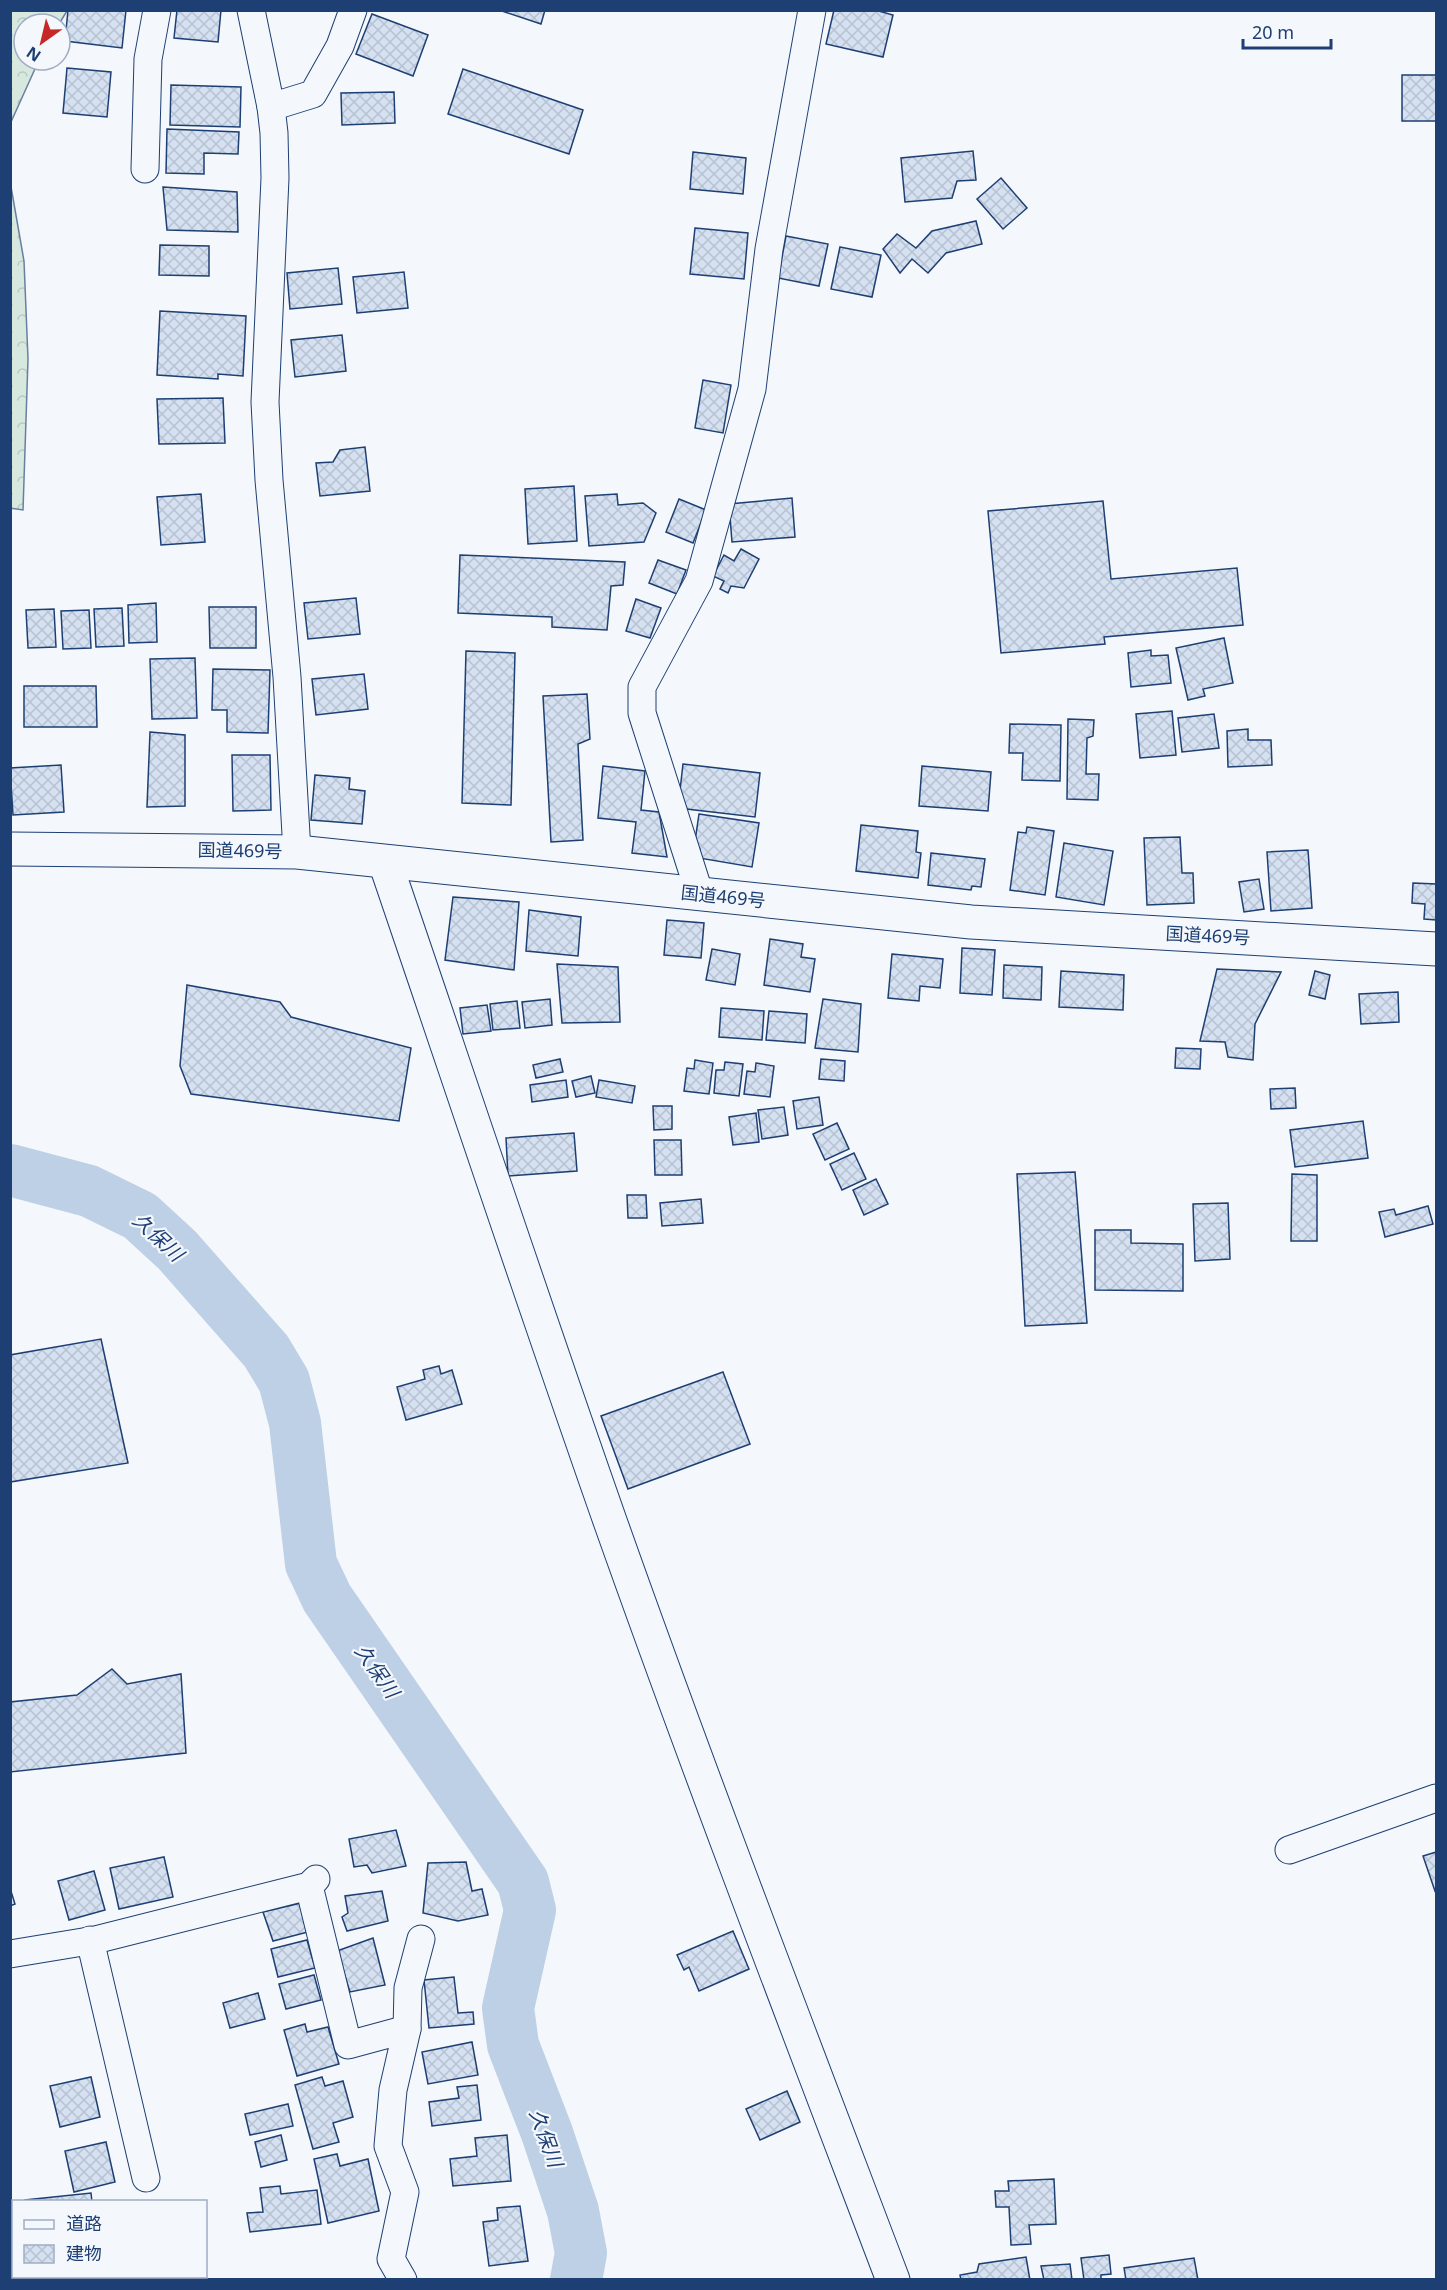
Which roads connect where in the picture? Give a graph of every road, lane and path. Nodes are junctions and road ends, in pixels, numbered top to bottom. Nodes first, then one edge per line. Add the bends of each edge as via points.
1 (157, 10) edge
2 (251, 10) edge
3 (353, 10) edge
4 (812, 10) edge
5 (271, 107) junction
6 (145, 169) dead end
7 (10, 849) edge
8 (297, 852) junction
9 (385, 862) junction
10 (700, 895) junction
11 (1437, 949) edge
12 (1437, 1798) edge
13 (1289, 1851) dead end
14 (421, 1939) dead end
15 (90, 1940) junction
16 (10, 1954) edge
17 (407, 2029) junction
18 (146, 2178) dead end
19 (403, 2280) edge
20 (893, 2280) edge

1 - 6 street via 148,59
2 - 5 street
3 - 5 street via 340,46 313,94
4 - 10 street via 770,249 752,389 699,581 642,687 642,713
5 - 8 street via 275,178 265,402
7 - 8 main road, 国道469号
8 - 9 main road, 国道469号
9 - 10 main road, 国道469号
9 - 20 main road via 480,1150 611,1524
10 - 11 main road, 国道469号 via 971,922
12 - 13 street
14 - 17 street via 408,1988
15 - 16 street
15 - 17 street via 313,1882 348,2045
15 - 18 street
17 - 19 street via 393,2090 388,2146 405,2192 391,2259

